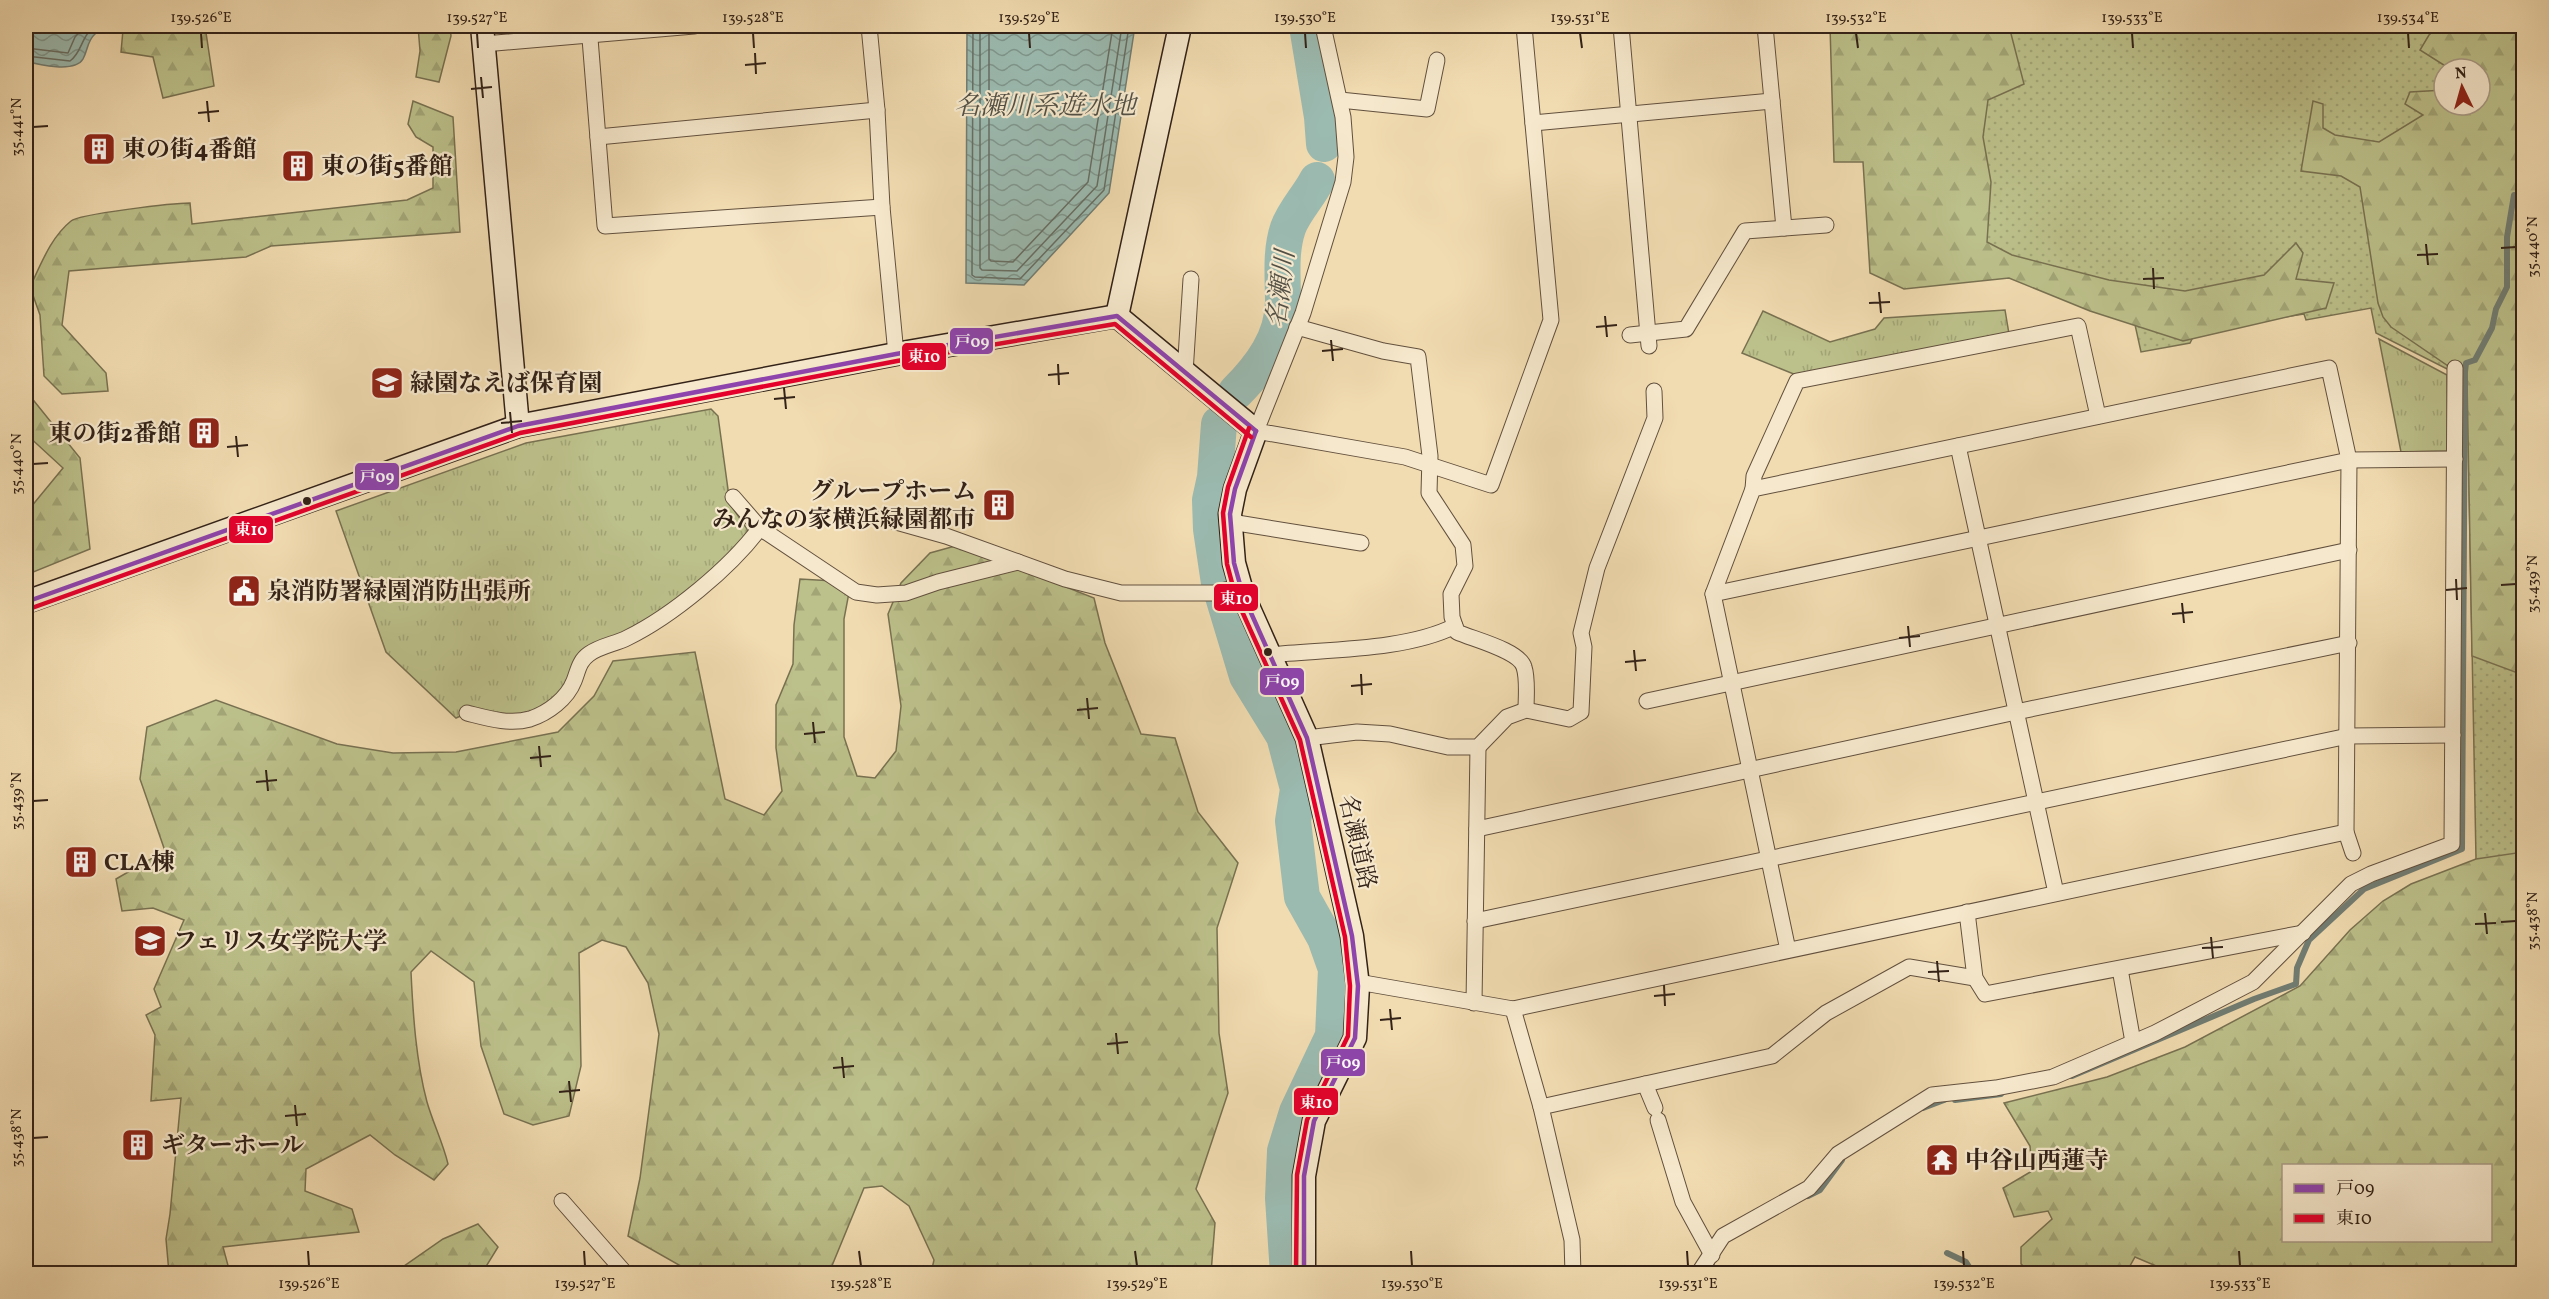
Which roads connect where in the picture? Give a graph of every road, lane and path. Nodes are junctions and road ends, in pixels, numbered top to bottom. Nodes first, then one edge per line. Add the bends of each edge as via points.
1 (694, 26) edge
2 (869, 26) edge
3 (1180, 26) edge
4 (1323, 26) edge
5 (1524, 26) edge
6 (1621, 26) edge
7 (1765, 26) edge
8 (589, 30) edge
9 (483, 35) edge
10 (1437, 60) dead end
11 (1340, 100) junction
12 (1772, 101) junction
13 (877, 110) junction
14 (1629, 115) junction
15 (1533, 123) junction
16 (598, 136) junction
17 (882, 207) junction
18 (1826, 225) dead end
19 (1784, 228) junction
20 (1191, 279) dead end
21 (1117, 316) junction
22 (1298, 327) junction
23 (1630, 335) dead end
24 (1648, 340) junction
25 (896, 354) junction
26 (2455, 368) dead end
27 (1185, 373) junction
28 (1654, 391) dead end
29 (2098, 417) junction
30 (518, 426) junction
31 (1256, 431) junction
32 (1958, 446) junction
33 (2455, 459) junction
34 (2349, 460) junction
35 (1429, 465) junction
36 (1753, 489) junction
37 (733, 497) dead end
38 (882, 518) dead end
39 (1231, 522) junction
40 (760, 528) junction
41 (1978, 537) junction
42 (1361, 543) dead end
43 (2349, 550) junction
44 (1018, 562) junction
45 (1228, 590) junction
46 (1713, 594) junction
47 (26, 602) edge
48 (1998, 625) junction
49 (1455, 626) junction
50 (2349, 643) junction
51 (1270, 655) junction
52 (1731, 682) junction
53 (1647, 701) dead end
54 (1526, 710) junction
55 (2016, 712) junction
56 (467, 713) dead end
57 (2453, 735) junction
58 (2348, 736) junction
59 (1307, 738) junction
60 (1478, 747) junction
61 (1750, 770) junction
62 (2035, 801) junction
63 (1477, 829) junction
64 (2346, 832) junction
65 (2353, 853) dead end
66 (1769, 860) junction
67 (2056, 893) junction
68 (1966, 912) junction
69 (1475, 921) junction
70 (2303, 933) junction
71 (1788, 950) junction
72 (2120, 969) junction
73 (1974, 978) junction
74 (1358, 982) junction
75 (1474, 1003) junction
76 (1513, 1009) junction
77 (2133, 1042) junction
78 (1645, 1084) junction
79 (1541, 1107) junction
80 (562, 1201) dead end
81 (1712, 1255) junction
82 (626, 1274) edge
83 (1304, 1274) edge
84 (1573, 1274) edge
85 (1698, 1274) edge

1 - 8 street
2 - 13 street
3 - 21 street
4 - 11 street
5 - 15 street
6 - 14 street
7 - 12 street
8 - 9 street
8 - 16 street
9 - 30 street
10 - 11 street via 1427,109
11 - 22 street via 1346,137 1343,182
12 - 14 street
12 - 19 street
13 - 16 street
13 - 17 street
14 - 15 street
14 - 24 street
15 - 35 street via 1554,329 1491,485
16 - 17 street via 605,226
17 - 25 street
18 - 19 street
19 - 24 street via 1745,231 1686,328
20 - 27 street
21 - 25 street
21 - 27 street
22 - 31 street
22 - 35 street via 1418,357
23 - 24 street
25 - 30 street
26 - 33 street
27 - 31 street
28 - 54 street via 1655,418 1598,568 1581,633 1585,711 1569,719
29 - 32 street
29 - 34 street via 2329,368
29 - 36 street via 2078,326 1797,381 1754,476
30 - 47 street
31 - 35 street via 1405,457
31 - 39 street, 名瀬道路 via 1235,489
32 - 36 street
32 - 41 street
33 - 34 street
33 - 57 street
34 - 41 street
34 - 43 street
35 - 49 street via 1429,493 1463,545 1465,566 1451,594
36 - 46 street
37 - 40 street
38 - 44 street
39 - 42 street
39 - 45 street, 名瀬道路 via 1234,562
40 - 44 street via 856,592 877,596 906,593
40 - 56 street via 745,548 684,601 627,639 589,654 579,664 570,690 549,709 530,719 507,722
41 - 46 street
41 - 48 street
43 - 48 street
43 - 50 street
44 - 45 street via 1121,593
45 - 51 street, 名瀬道路
46 - 52 street
48 - 52 street
48 - 55 street
49 - 51 street via 1409,642
49 - 54 street via 1457,632 1484,640 1521,660 1525,668
50 - 55 street
50 - 58 street
51 - 59 street, 名瀬道路
52 - 53 street
52 - 61 street
54 - 60 street via 1507,717
55 - 61 street
55 - 62 street
57 - 58 street
57 - 70 street via 2452,844 2360,876
58 - 62 street
58 - 64 street
59 - 60 street via 1357,732 1390,734 1448,747
59 - 74 street, 名瀬道路 via 1352,936
60 - 63 street
61 - 63 street
61 - 66 street
62 - 66 street
62 - 67 street
63 - 69 street
64 - 65 street
64 - 67 street
66 - 69 street
66 - 71 street
67 - 68 street
68 - 71 street
68 - 73 street
69 - 75 street
70 - 72 street
70 - 77 street via 2253,982
71 - 76 street
72 - 73 street via 1985,994
72 - 77 street
73 - 78 street via 1909,967 1826,1013 1772,1056
74 - 75 street
74 - 83 street, 名瀬道路 via 1355,1038 1314,1121 1306,1165
75 - 76 street
76 - 79 street
77 - 81 street via 2054,1077 1932,1095 1838,1154 1809,1188 1723,1236
78 - 79 street
78 - 81 street via 1683,1202
79 - 84 street via 1572,1240
80 - 82 street
81 - 85 street

